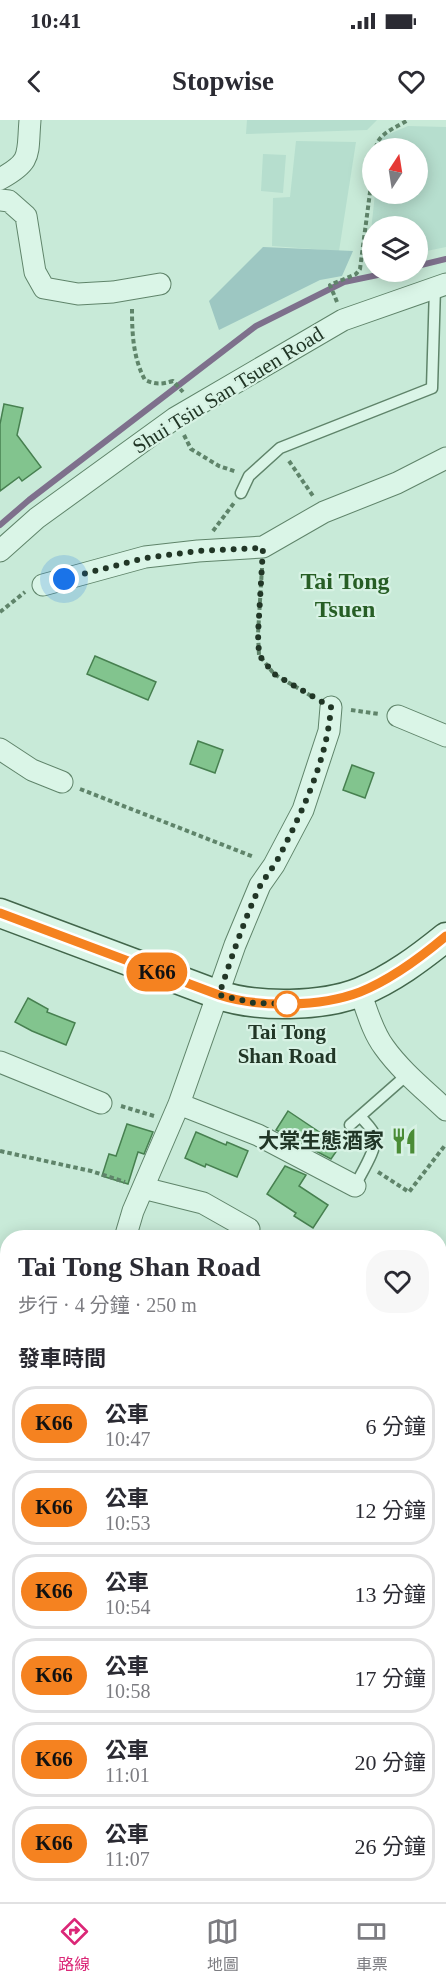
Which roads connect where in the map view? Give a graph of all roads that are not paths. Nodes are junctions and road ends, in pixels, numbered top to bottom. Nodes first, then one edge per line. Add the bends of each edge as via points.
1 (30, 120) edge
2 (0, 179) edge
3 (0, 200) edge
4 (160, 284) dead end
5 (441, 285) edge
6 (446, 458) edge
7 (241, 493) road end
8 (0, 550) edge
9 (43, 585) road end
10 (331, 707) road end
11 (398, 716) road end
12 (446, 736) edge
13 (0, 749) edge
14 (62, 782) road end
15 (0, 913) edge
16 (446, 936) edge
17 (360, 992) junction
18 (219, 995) junction
19 (0, 1062) edge
20 (408, 1074) junction
21 (101, 1103) road end
22 (446, 1110) edge
23 (175, 1113) junction
24 (360, 1116) junction
25 (350, 1125) dead end
26 (355, 1186) joint
27 (143, 1188) junction
28 (249, 1229) dead end
29 (127, 1230) edge

1 - 2 street via 26,159 18,169
3 - 4 street via 9,201 27,216 35,272 44,288 78,294
5 - 7 lane via 432,388 280,448 249,476
5 - 8 street, Shui Tsiu San Tsuen Road via 343,320 175,418 37,518
6 - 9 street via 397,483 324,512 263,548 145,558
10 - 18 street via 329,731 303,810 261,885
11 - 12 street
13 - 14 street via 32,770
15 - 18 street
16 - 17 street via 394,975
17 - 18 street via 336,999 284,1004 254,1003
17 - 20 street via 383,1047
18 - 23 street
19 - 21 street
20 - 22 street
20 - 24 lane
23 - 26 street via 258,1135
23 - 27 street
24 - 25 lane
24 - 26 lane via 375,1140
27 - 28 street via 202,1203
27 - 29 street

